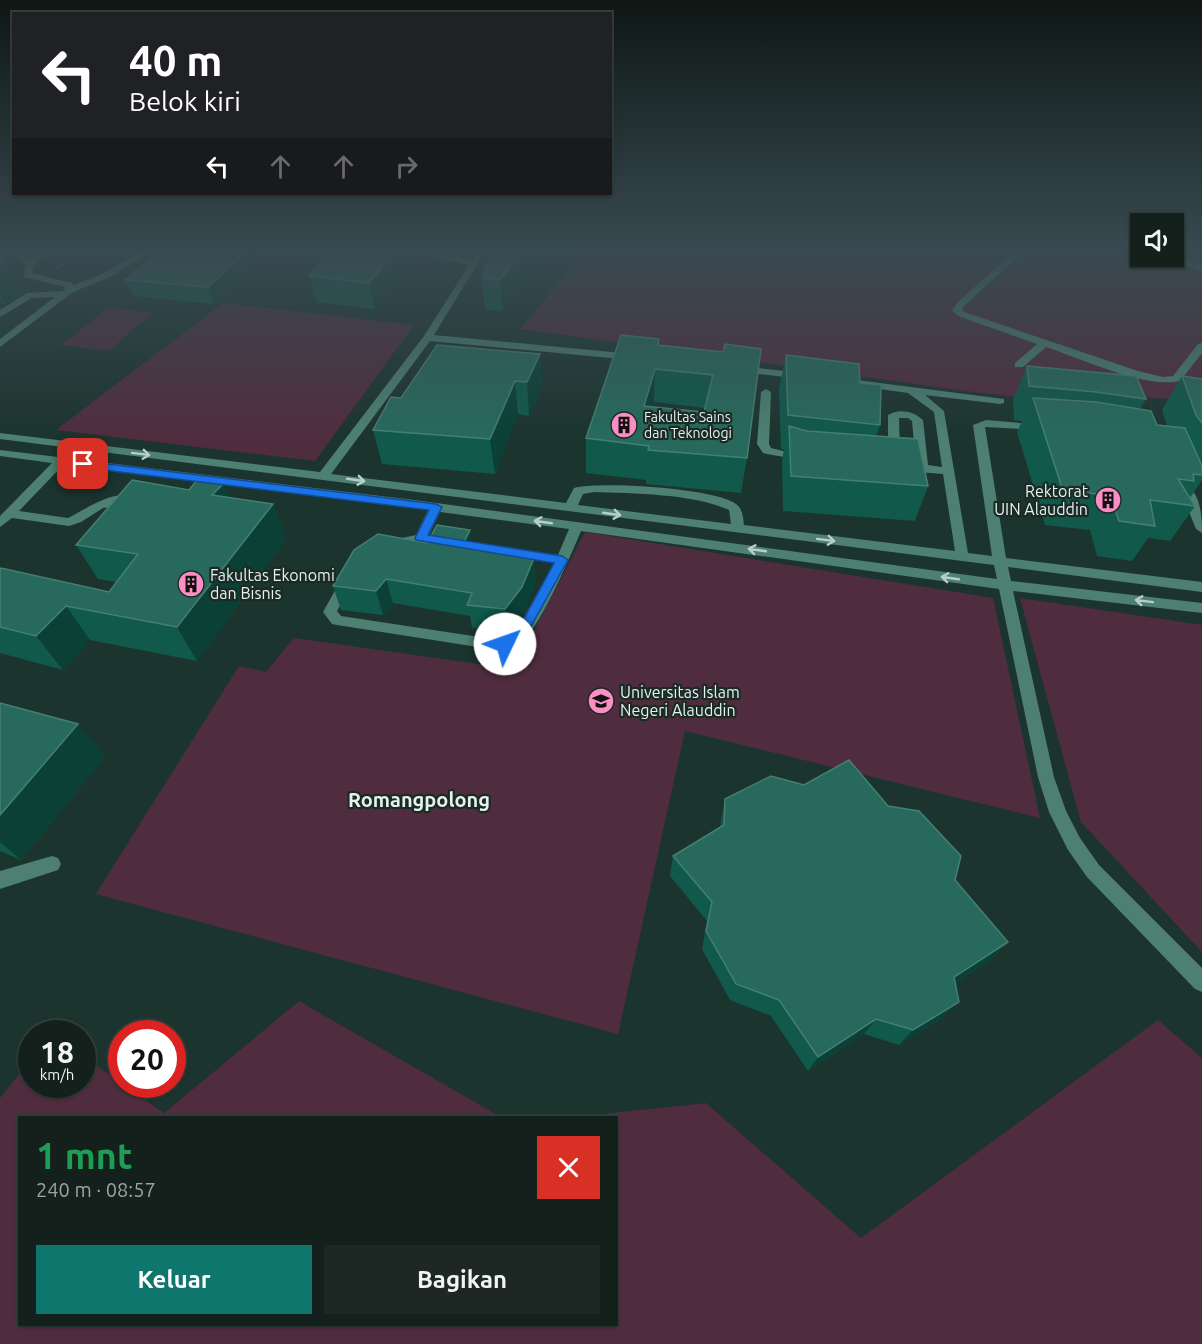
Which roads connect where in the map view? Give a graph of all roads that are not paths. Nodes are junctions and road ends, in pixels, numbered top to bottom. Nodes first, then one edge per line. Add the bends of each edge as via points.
1 (41, 313) edge
2 (446, 313) edge
3 (960, 313) edge
4 (429, 338) junction
5 (1044, 343) junction
6 (0, 344) edge
7 (1202, 346) edge
8 (642, 358) edge
9 (1019, 365) dead end
10 (728, 368) edge
11 (907, 388) junction
12 (766, 392) dead end
13 (1000, 401) dead end
14 (1055, 429) edge
15 (0, 436) edge
16 (0, 453) edge
17 (810, 460) edge
18 (60, 462) junction
19 (922, 468) junction
20 (950, 471) junction
21 (323, 476) junction
22 (1182, 480) edge
23 (142, 502) edge
24 (436, 507) junction
25 (570, 508) junction
26 (10, 514) junction
27 (0, 523) edge
28 (577, 526) junction
29 (738, 529) junction
30 (1202, 530) edge
31 (420, 538) junction
32 (373, 553) edge
33 (962, 556) junction
34 (562, 560) junction
35 (1000, 563) junction
36 (353, 573) edge
37 (1005, 585) junction
38 (1202, 587) edge
39 (1202, 608) edge
40 (52, 864) dead end
41 (0, 880) edge
42 (1202, 982) edge

1 - 6 lane
2 - 4 lane
3 - 5 lane via 968,319
4 - 8 lane
4 - 21 lane
5 - 7 lane via 1163,380 1176,379
5 - 9 lane
10 - 11 lane
11 - 13 lane
11 - 20 lane via 939,411
12 - 17 lane via 763,444 767,451
14 - 35 lane via 979,425
15 -> 21 lane
16 - 18 lane
18 - 24 lane
18 - 26 lane
19 - 19 lane via 890,466 893,415 903,413 917,420
19 - 20 lane
20 - 33 lane
21 -> 25 lane
22 - 30 lane
23 - 26 lane via 108,502 69,522
28 -> 24 lane
24 - 31 lane
25 -> 29 lane
25 - 29 lane via 578,491 594,488 710,500 731,505
26 - 27 lane
28 - 34 lane
37 -> 28 lane
29 -> 33 lane
31 - 32 lane via 398,541
31 - 34 lane
33 - 35 lane
34 - 36 lane via 525,629 516,640 505,644 337,620 330,612
35 - 37 lane
35 - 38 lane
39 -> 37 lane
37 - 42 lane via 1046,777 1068,833 1093,871
40 - 41 lane

